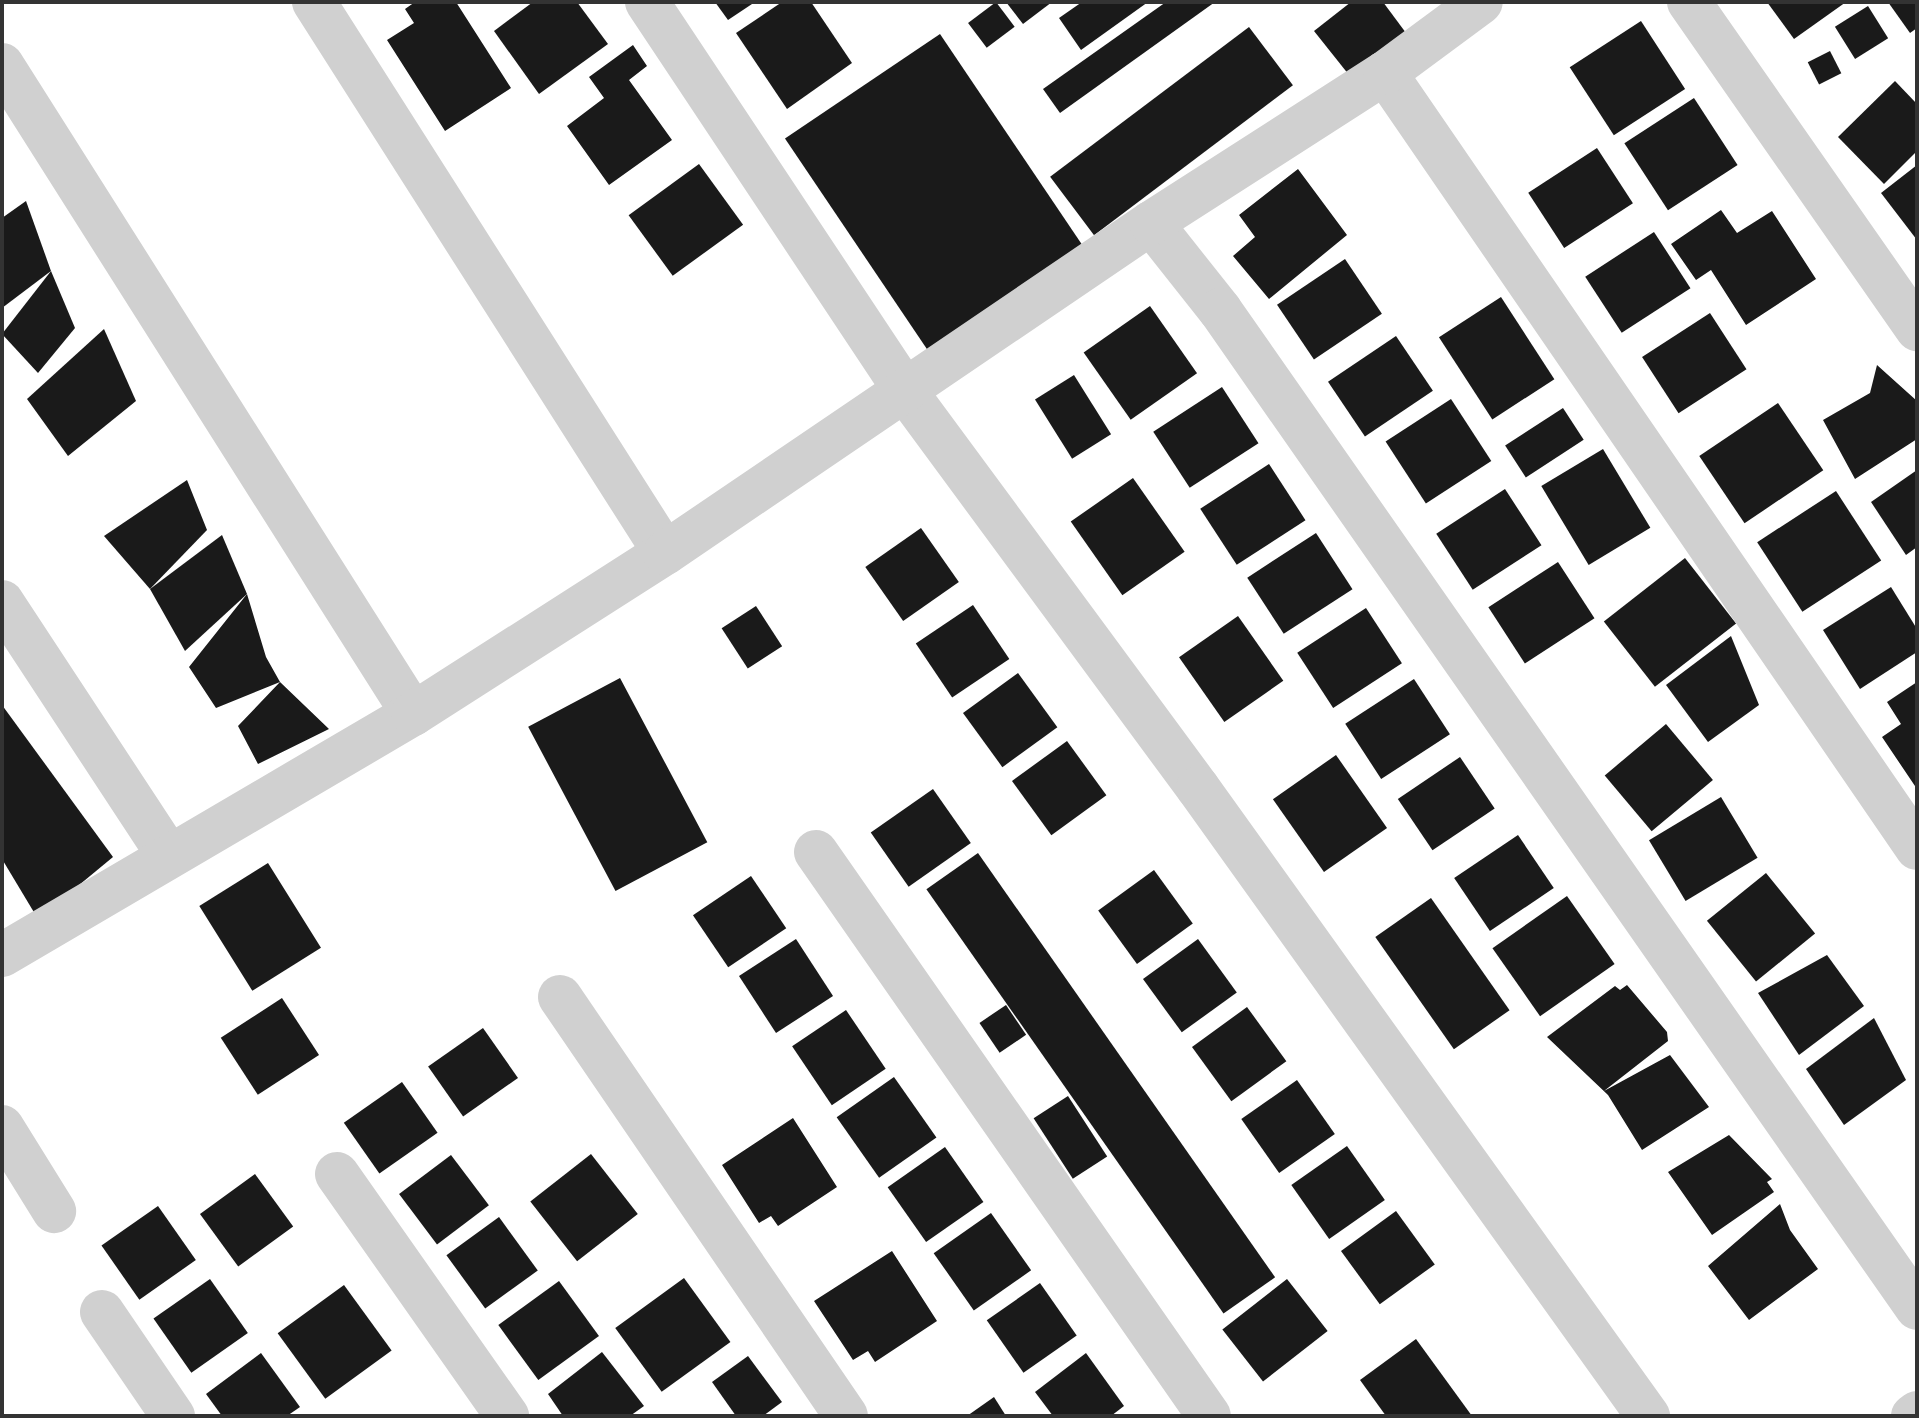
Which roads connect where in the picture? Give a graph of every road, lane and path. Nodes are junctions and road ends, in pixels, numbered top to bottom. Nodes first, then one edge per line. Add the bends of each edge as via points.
1 (314, 2) edge
2 (647, 2) edge
3 (1481, 2) edge
4 (1689, 2) edge
5 (2, 65) edge
6 (1385, 73) junction
7 (1151, 223) junction
8 (1917, 329) edge
9 (906, 392) junction
10 (665, 553) junction
11 (2, 602) edge
12 (413, 714) junction
13 (1917, 848) edge
14 (816, 852) dead end
15 (169, 856) junction
16 (2, 955) edge
17 (560, 997) dead end
18 (2, 1127) edge
19 (337, 1174) dead end
20 (54, 1211) dead end
21 (1917, 1308) edge
22 (102, 1312) dead end
23 (173, 1416) edge
24 (507, 1416) edge
25 (846, 1416) edge
26 (1209, 1416) edge
27 (1648, 1416) edge

1 - 10 street
2 - 9 street
3 - 6 street
4 - 8 street
5 - 12 street
6 - 7 street
6 - 13 street
7 - 9 street
7 - 21 street via 1220,310
9 - 10 street
9 - 27 street via 1198,788
10 - 12 street
11 - 15 street
12 - 15 street
14 - 26 street
15 - 16 street
17 - 25 street
18 - 20 street
19 - 24 street
22 - 23 street

